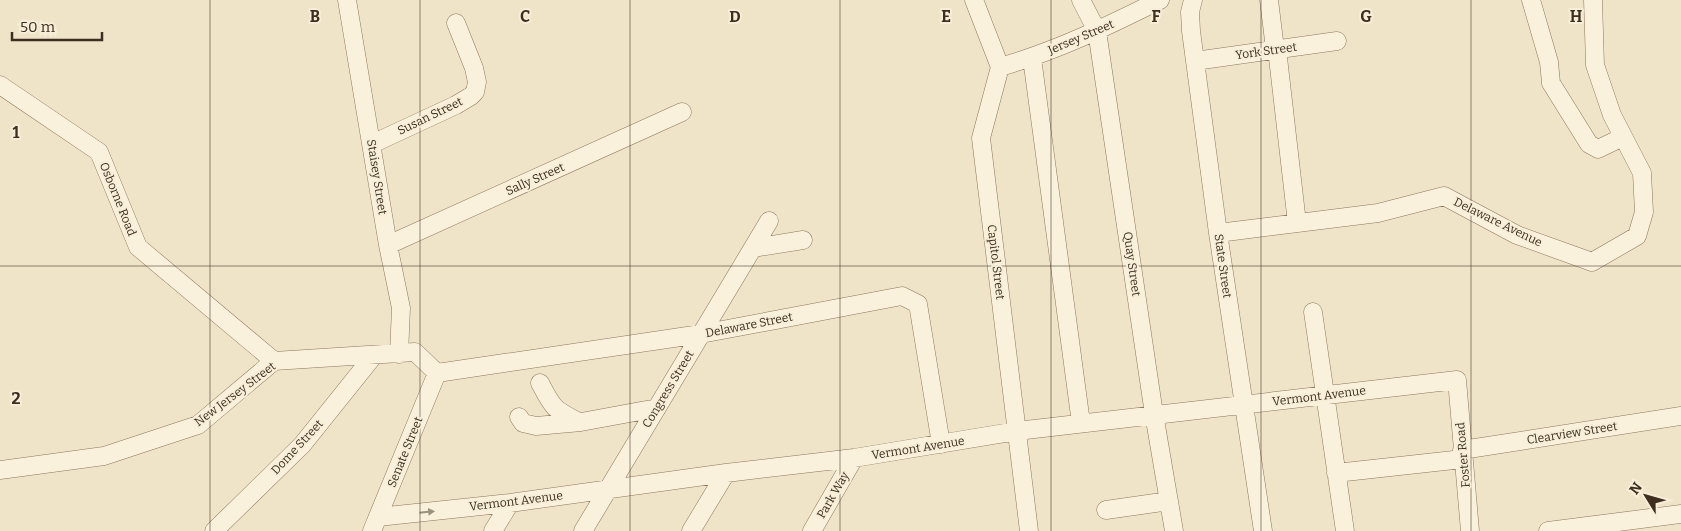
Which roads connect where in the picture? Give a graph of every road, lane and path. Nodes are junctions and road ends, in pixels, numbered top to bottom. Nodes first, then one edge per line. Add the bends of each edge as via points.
1 (347, 0) edge
2 (974, 0) edge
3 (1081, 0) edge
4 (1160, 0) edge
5 (1193, 0) edge
6 (1269, 0) edge
7 (1531, 0) edge
8 (1593, 0) edge
9 (456, 22) dead end
10 (1098, 31) junction
11 (1337, 41) dead end
12 (1276, 49) junction
13 (1032, 58) junction
14 (1195, 60) junction
15 (1000, 67) junction
16 (0, 85) edge
17 (682, 112) dead end
18 (1623, 137) junction
19 (372, 144) junction
20 (769, 221) dead end
21 (1298, 223) junction
22 (1218, 233) junction
23 (803, 240) dead end
24 (388, 245) junction
25 (753, 248) junction
26 (1313, 312) dead end
27 (701, 334) junction
28 (399, 354) junction
29 (371, 356) junction
30 (274, 361) junction
31 (437, 373) junction
32 (1457, 380) joint
33 (540, 383) dead end
34 (1326, 396) junction
35 (1244, 406) junction
36 (656, 408) junction
37 (1154, 414) junction
38 (1681, 416) edge
39 (518, 417) dead end
40 (580, 422) junction
41 (1081, 423) junction
42 (1017, 431) junction
43 (941, 444) junction
44 (1463, 455) junction
45 (854, 458) junction
46 (0, 470) edge
47 (726, 473) junction
48 (1336, 473) junction
49 (608, 489) junction
50 (1169, 501) junction
51 (510, 503) junction
52 (1106, 510) dead end
53 (1681, 514) edge
54 (375, 524) edge
55 (214, 531) edge
56 (493, 531) edge
57 (583, 531) edge
58 (691, 531) edge
59 (812, 531) edge
60 (1029, 531) edge
61 (1174, 531) edge
62 (1263, 531) edge
63 (1345, 531) edge
64 (1470, 531) edge
65 (1548, 531) edge

1 - 19 street, Staisey Street
2 - 15 street
3 - 10 street, Quay Street
4 - 10 street, Jersey Street
5 - 14 street, State Street via 1190,12
6 - 12 street
7 - 18 street via 1549,62 1551,83 1589,144 1598,149
8 - 18 street, Delaware Avenue via 1595,65
9 - 19 street, Susan Street via 474,68 475,92 456,105
10 - 13 street, Jersey Street
10 - 37 street, Quay Street
11 - 12 street, York Street
12 - 14 street, York Street
12 - 21 street
13 - 15 street, Jersey Street
13 - 41 street
14 - 22 street, State Street
15 - 42 street, Capitol Street via 981,138
16 - 30 street, Osborne Road via 99,152 138,247
17 - 24 street, Sally Street
18 - 21 street, Delaware Avenue via 1642,173 1644,212 1637,236 1592,262 1517,235 1444,196 1378,213
19 - 24 street, Staisey Street
20 - 25 street, Congress Street
21 - 22 street, Delaware Avenue
22 - 35 street, State Street
23 - 25 street
24 - 28 street, Staisey Street via 401,308
25 - 27 street, Congress Street
26 - 34 street
27 - 31 street, Delaware Street
27 - 36 street, Congress Street
27 - 43 street, Delaware Street via 902,296 918,304
28 - 29 street, New Jersey Street
28 - 31 street, New Jersey Street via 415,352
29 - 30 street, New Jersey Street
29 - 55 street, Dome Street via 302,445
30 - 46 street, New Jersey Street via 198,425 104,456
31 - 54 street, Senate Street
32 - 34 street, Vermont Avenue
32 - 44 street, Foster Road
33 - 40 street via 558,412
34 - 35 street, Vermont Avenue
34 - 48 street
35 - 37 street, Vermont Avenue
35 - 62 street, State Street
36 - 40 street
36 - 49 street, Congress Street
37 - 41 street, Vermont Avenue
37 - 50 street, Quay Street
38 - 44 street, Clearview Street
39 - 40 street via 522,423 536,426
41 - 42 street, Vermont Avenue
42 - 43 street, Vermont Avenue
42 - 60 street, Capitol Street
43 - 45 street, Vermont Avenue
44 - 48 street, Clearview Street
44 - 64 street, Foster Road
45 - 47 street, Vermont Avenue
45 - 59 street, Park Way
47 - 49 street, Vermont Avenue
47 - 58 street
48 - 63 street
49 - 51 street, Vermont Avenue
49 - 57 street, Congress Street
50 - 52 street
50 - 61 street, Quay Street
54 -> 51 street, Vermont Avenue
51 - 56 street
53 - 65 street

